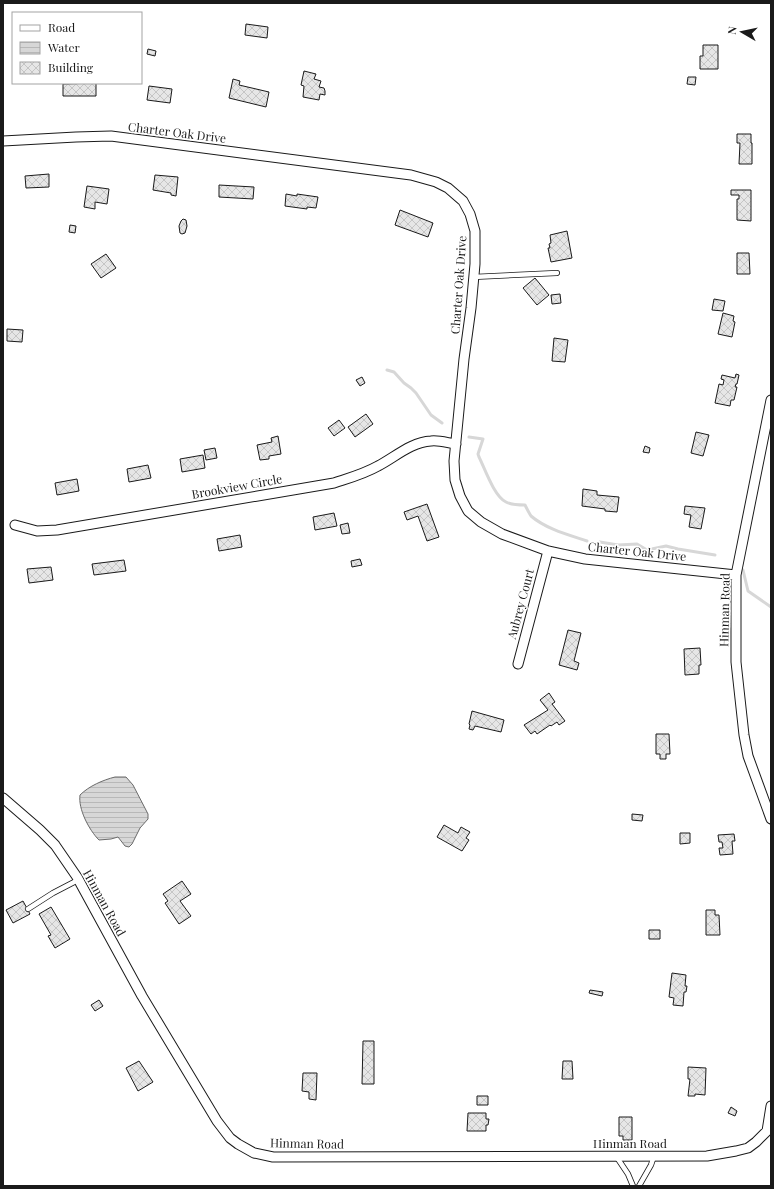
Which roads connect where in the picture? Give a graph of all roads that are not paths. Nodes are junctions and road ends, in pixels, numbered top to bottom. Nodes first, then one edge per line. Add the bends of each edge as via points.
1 (3, 141) edge
2 (557, 273) dead end
3 (474, 277) junction
4 (771, 400) edge
5 (456, 444) junction
6 (16, 525) dead end
7 (548, 551) junction
8 (736, 574) junction
9 (518, 664) dead end
10 (3, 798) edge
11 (771, 820) edge
12 (78, 880) junction
13 (28, 909) dead end
14 (771, 1106) edge
15 (616, 1156) junction
16 (654, 1156) junction
17 (633, 1186) edge
18 (639, 1186) edge

1 - 3 street, Charter Oak Drive via 111,136 417,176 448,188 463,201 475,231
2 - 3 lane
3 - 5 street, Charter Oak Drive
4 - 8 street, Hinman Road
5 - 6 street, Brookview Circle via 422,442 377,467 334,482 57,530 37,531
5 - 7 street, Charter Oak Drive via 455,480 468,511 480,522 502,534
7 - 8 street, Charter Oak Drive via 585,559
7 - 9 street, Aubrey Court
8 - 11 street, Hinman Road via 736,662 744,734 748,756
10 - 12 street, Hinman Road via 55,845
12 - 13 lane
12 - 15 street, Hinman Road via 142,996 217,1121 230,1138 254,1153 272,1157
14 - 16 street, Hinman Road via 766,1131 748,1148 707,1156
15 - 16 street, Hinman Road
15 - 17 lane
16 - 18 lane via 652,1165

